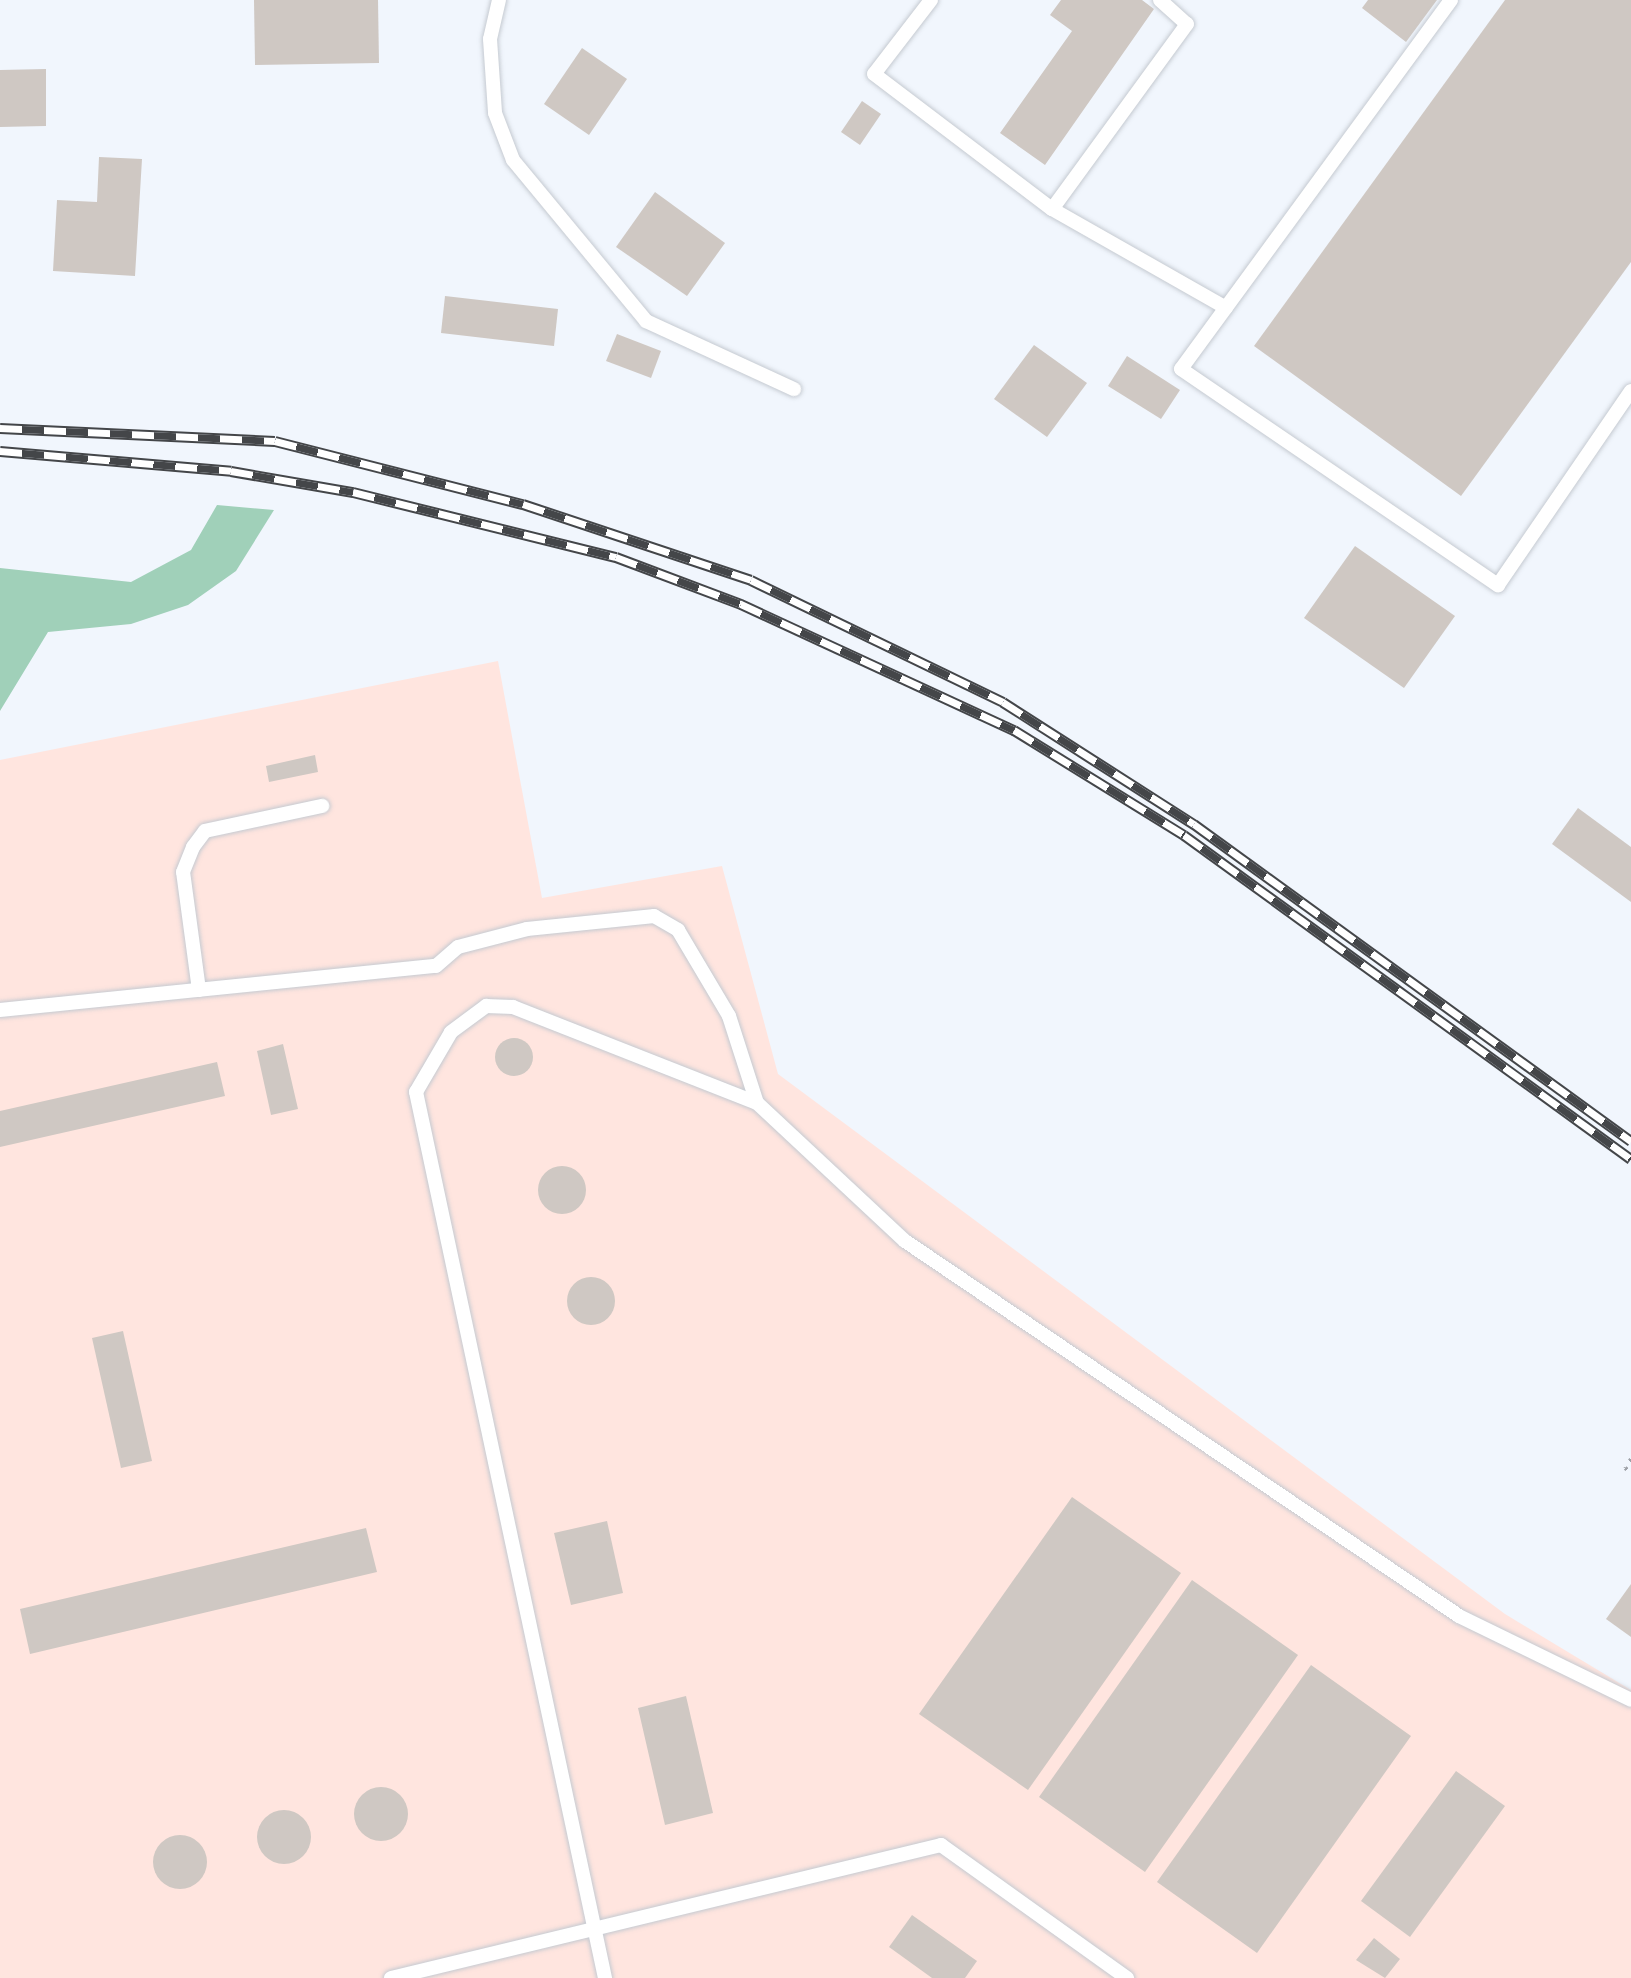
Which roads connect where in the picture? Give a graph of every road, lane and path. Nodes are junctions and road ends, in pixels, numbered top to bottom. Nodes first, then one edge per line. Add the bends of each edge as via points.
1 (499, 0) edge
2 (931, 0) edge
3 (1160, 0) edge
4 (1451, 0) edge
5 (1052, 208) junction
6 (1226, 308) junction
7 (794, 389) dead end
8 (1631, 392) edge
9 (322, 806) dead end
10 (199, 990) junction
11 (0, 1010) edge
12 (757, 1103) junction
13 (1631, 1459) edge
14 (1631, 1472) edge
15 (1631, 1700) edge
16 (592, 1926) junction
17 (391, 1978) edge
18 (605, 1978) edge
19 (1126, 1978) edge

1 - 7 lane via 490,39 495,113 513,160 646,321
2 - 5 lane via 874,74
3 - 5 lane via 1188,24
4 - 6 lane
5 - 6 lane
6 - 8 lane via 1181,370 1498,585
9 - 10 lane via 205,831 193,846 184,872
10 - 11 lane
10 - 12 lane via 436,966 458,947 527,928 654,916 678,930 730,1016
12 - 15 lane via 905,1241 1459,1616
12 - 16 lane via 514,1007 486,1006 451,1032 416,1092
13 - 14 path via 1625,1468
16 - 17 lane
16 - 18 lane
16 - 19 lane via 941,1844

